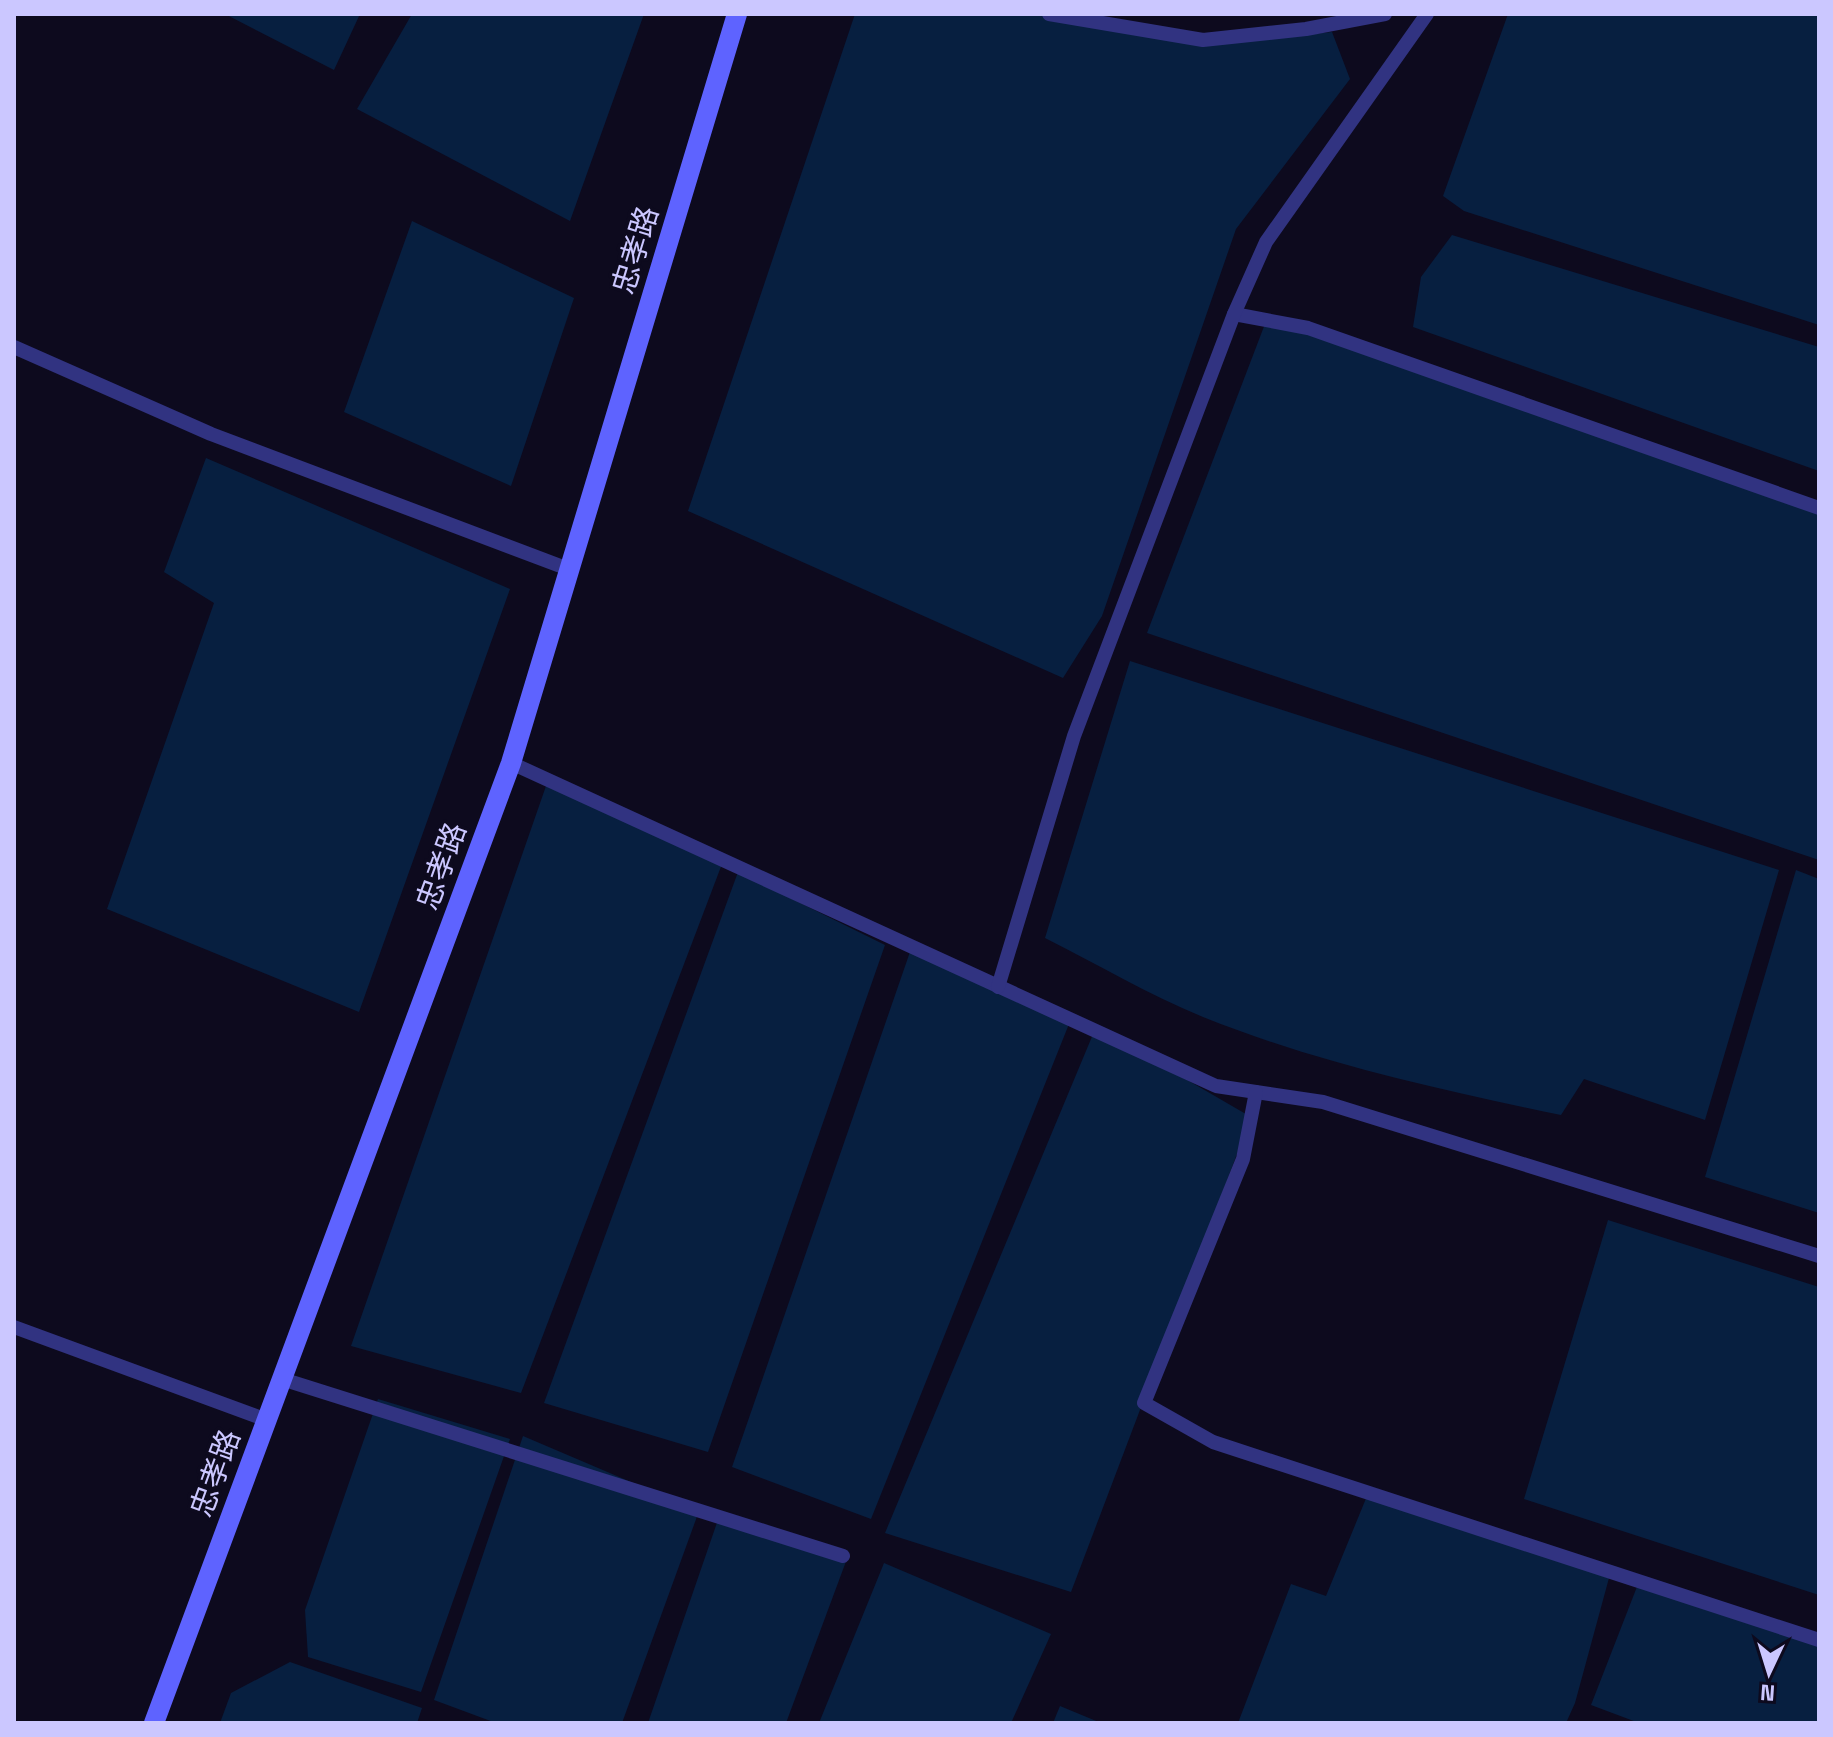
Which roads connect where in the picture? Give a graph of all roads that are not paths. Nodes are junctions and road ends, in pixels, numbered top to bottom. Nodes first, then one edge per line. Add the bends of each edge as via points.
1 (737, 14) edge
2 (1049, 14) edge
3 (1385, 14) edge
4 (1427, 14) edge
5 (1234, 314) junction
6 (14, 347) edge
7 (1819, 508) edge
8 (571, 570) junction
9 (511, 763) junction
10 (998, 987) junction
11 (1256, 1092) junction
12 (1819, 1256) edge
13 (14, 1327) edge
14 (282, 1379) junction
15 (267, 1420) junction
16 (843, 1556) dead end
17 (1819, 1640) edge
18 (154, 1723) edge

1 - 8 street, 忠孝路
2 - 3 lane via 1203,40
4 - 5 lane via 1266,242
5 - 7 lane via 1308,328
5 - 10 lane via 1074,736
6 - 8 lane via 211,434
8 - 9 street, 忠孝路
9 - 10 lane
9 - 14 street, 忠孝路
10 - 11 lane via 1216,1086
11 - 12 lane via 1323,1102
11 - 17 lane via 1243,1159 1144,1403 1213,1442
13 - 15 lane
14 - 15 street, 忠孝路
14 - 16 lane
15 - 18 street, 忠孝路

